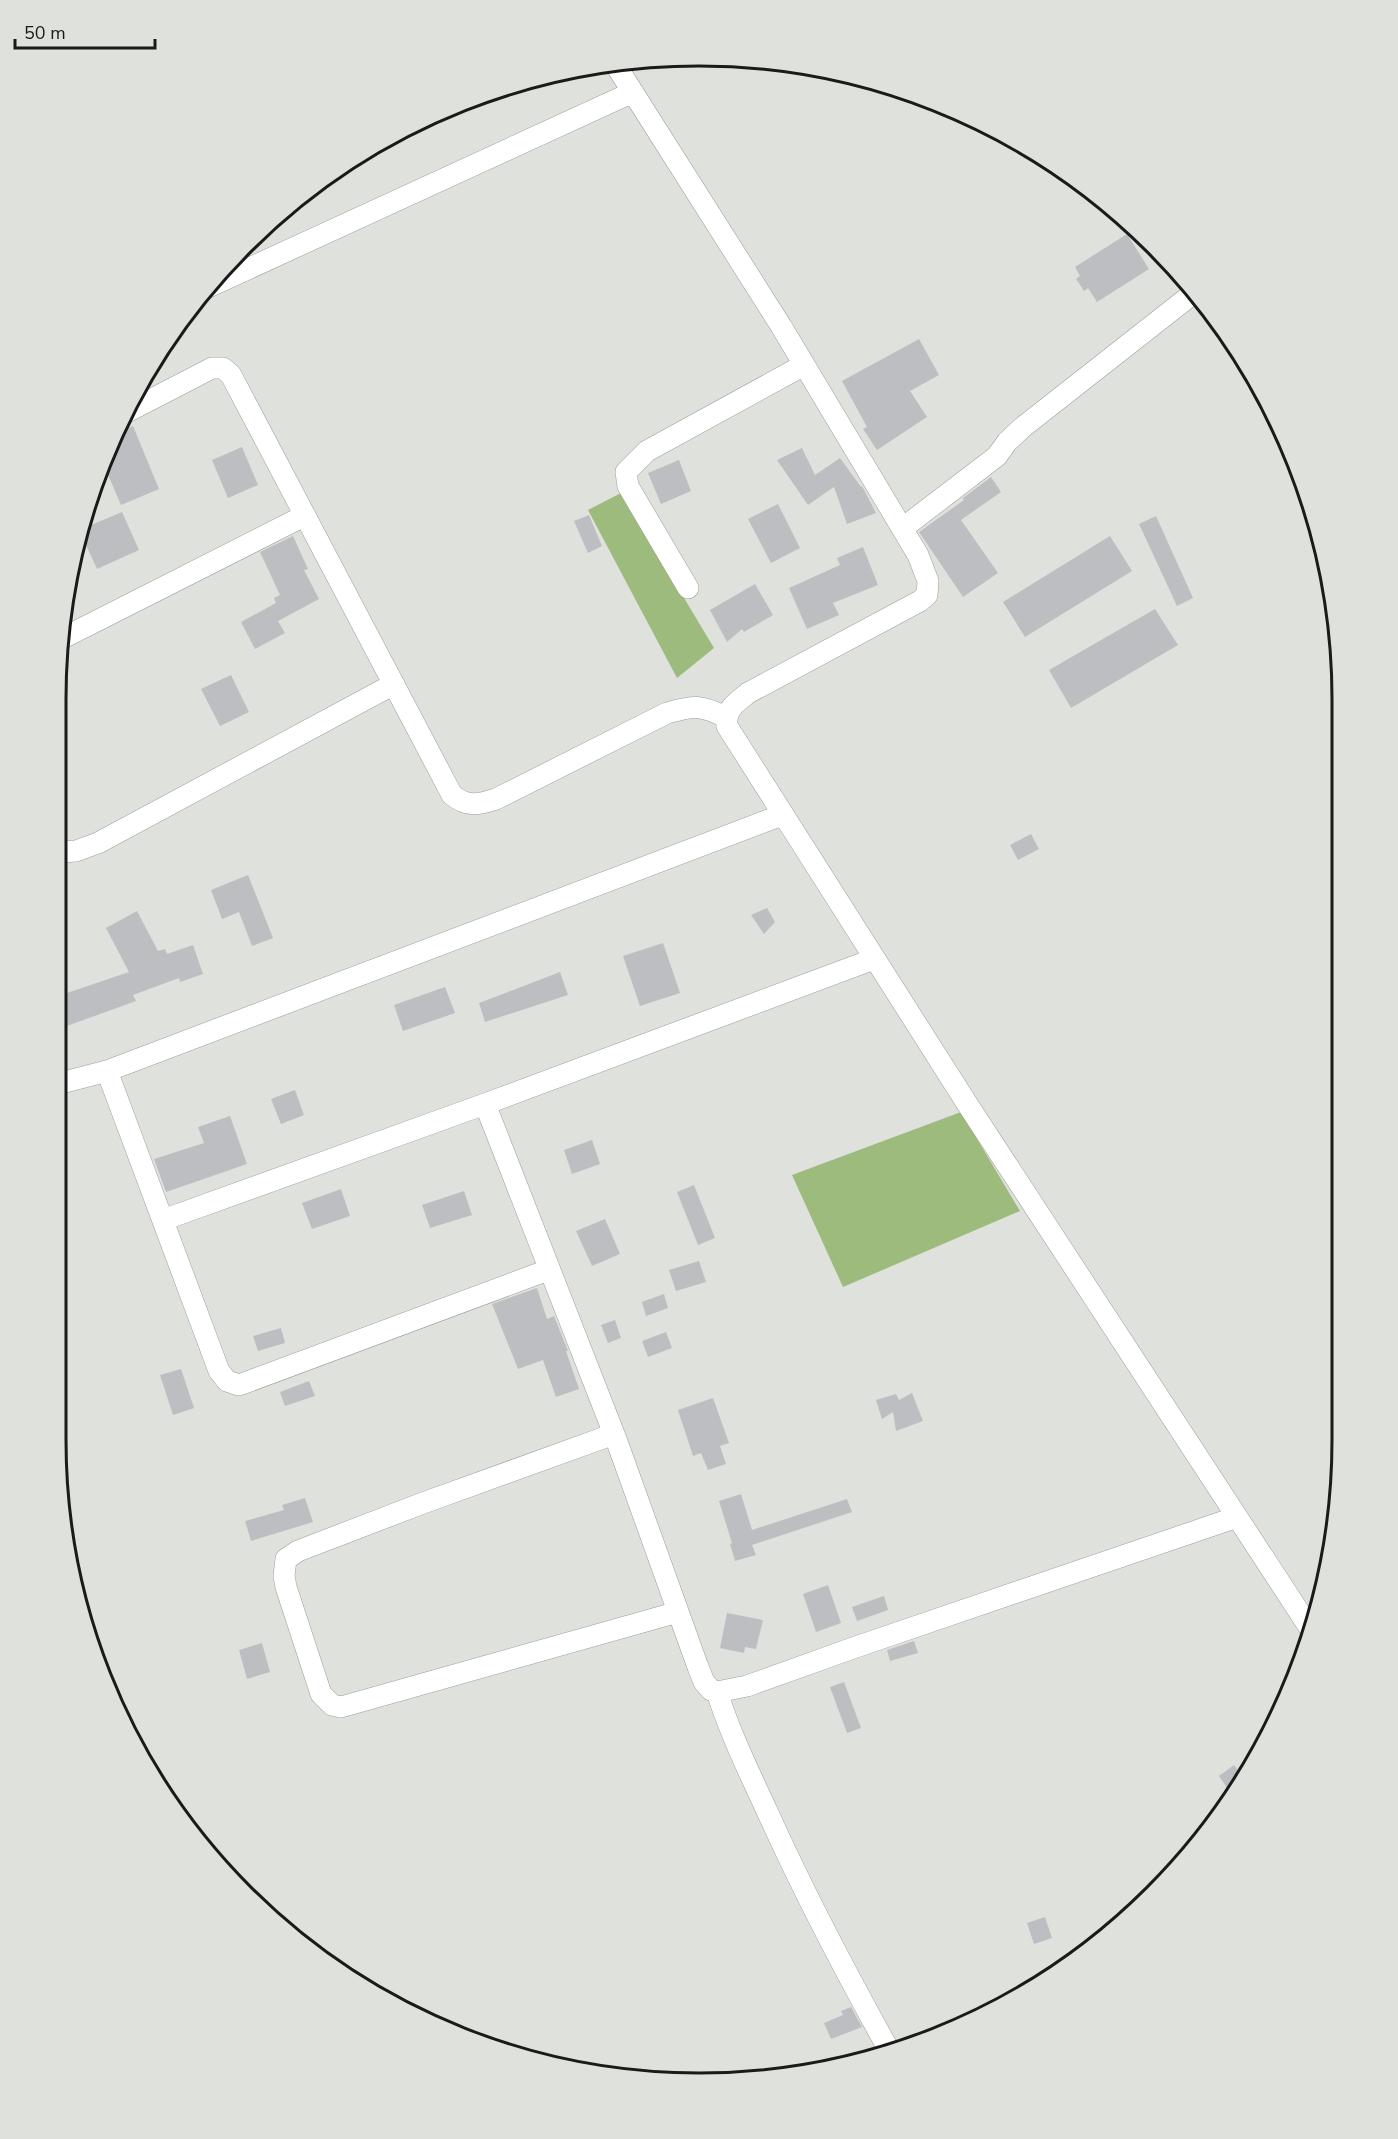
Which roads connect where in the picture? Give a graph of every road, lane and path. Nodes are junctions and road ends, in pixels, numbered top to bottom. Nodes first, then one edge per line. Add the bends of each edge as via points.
1 (619, 71) edge
2 (633, 92) junction
3 (226, 279) edge
4 (1188, 298) edge
5 (804, 365) junction
6 (137, 407) edge
7 (304, 516) junction
8 (903, 528) junction
9 (688, 588) dead end
10 (69, 635) edge
11 (394, 684) junction
12 (726, 717) junction
13 (782, 815) junction
14 (66, 852) edge
15 (874, 959) junction
16 (107, 1071) junction
17 (66, 1082) edge
18 (484, 1104) junction
19 (163, 1220) junction
20 (548, 1270) junction
21 (614, 1434) junction
22 (1237, 1517) junction
23 (678, 1612) junction
24 (1305, 1619) edge
25 (717, 1692) junction
26 (886, 2044) edge

1 - 2 street
2 - 3 street
2 - 5 street
4 - 8 street via 1023,428 998,456
5 - 8 street
5 - 9 street via 647,452 626,472 628,486
6 - 7 street via 212,368 223,368 237,385
7 - 10 street
7 - 11 street
8 - 12 street via 928,581 927,595 748,693 730,708
11 - 12 street via 452,795 470,805 512,791 667,713 704,707
11 - 14 street via 98,843
12 - 13 street via 736,743
13 - 15 street
13 - 16 street
15 - 18 street
15 - 22 street
16 - 17 street
16 - 19 street
18 - 19 street
18 - 20 street
19 - 20 street via 219,1371 227,1381 239,1385
20 - 21 street
21 - 23 street
21 - 23 street via 423,1503 286,1559 286,1587 321,1694 332,1705 342,1707
22 - 24 street
22 - 25 street via 747,1686
23 - 25 street via 704,1682
25 - 26 street via 789,1859

